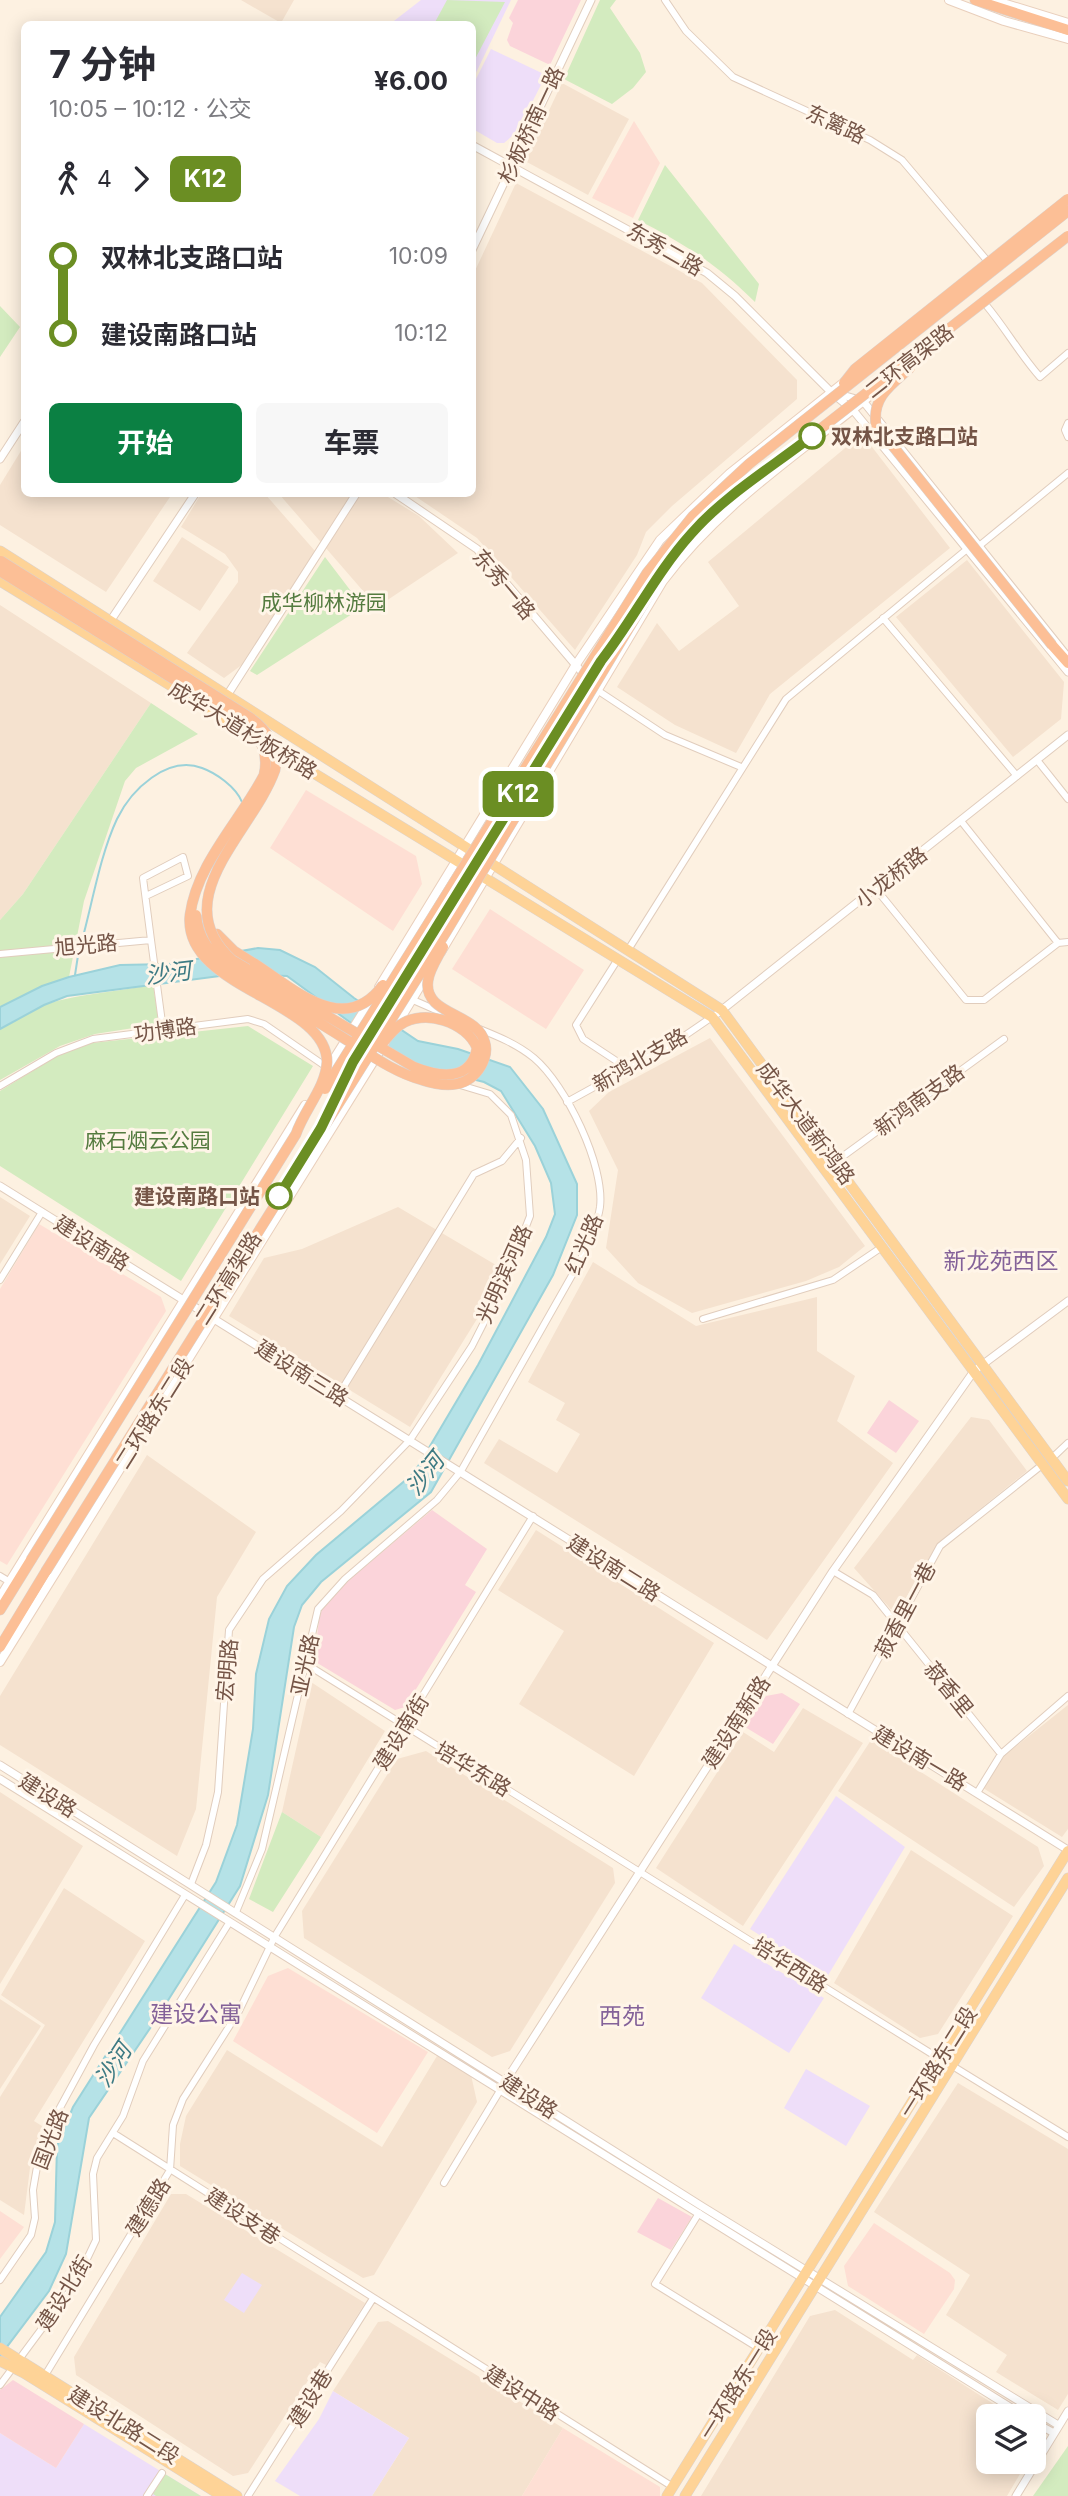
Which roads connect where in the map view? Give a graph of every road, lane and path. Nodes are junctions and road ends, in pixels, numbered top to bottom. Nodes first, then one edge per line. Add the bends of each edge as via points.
1 (591, 0) edge
2 (665, 0) edge
3 (949, 0) edge
4 (975, 0) edge
5 (993, 0) edge
6 (1068, 23) edge
7 (1068, 30) edge
8 (1068, 39) edge
9 (476, 147) edge
10 (512, 165) junction
11 (1068, 199) edge
12 (1068, 210) edge
13 (1068, 238) edge
14 (476, 242) edge
15 (994, 268) junction
16 (986, 305) junction
17 (935, 342) junction
18 (1068, 354) edge
19 (829, 396) junction
20 (863, 401) junction
21 (853, 410) junction
22 (1068, 423) edge
23 (21, 427) edge
24 (1068, 437) edge
25 (0, 460) edge
26 (1068, 474) edge
27 (193, 497) edge
28 (354, 497) edge
29 (400, 497) edge
30 (979, 546) junction
31 (966, 550) junction
32 (0, 561) edge
33 (0, 582) edge
34 (883, 618) junction
35 (111, 620) junction
36 (1068, 660) edge
37 (575, 666) junction
38 (1068, 672) edge
39 (597, 691) junction
40 (228, 694) junction
41 (1068, 736) edge
42 (1037, 760) junction
43 (741, 767) junction
44 (1017, 776) junction
45 (1068, 799) edge
46 (961, 821) junction
47 (467, 846) junction
48 (456, 862) junction
49 (494, 865) junction
50 (485, 878) junction
51 (876, 889) junction
52 (196, 893) junction
53 (146, 897) junction
54 (207, 897) junction
55 (446, 932) junction
56 (151, 940) junction
57 (1068, 942) edge
58 (1058, 943) junction
59 (628, 950) junction
60 (0, 954) edge
61 (409, 955) junction
62 (618, 959) junction
63 (412, 1000) junction
64 (722, 1010) junction
65 (712, 1017) junction
66 (163, 1030) junction
67 (1004, 1039) dead end
68 (378, 1055) junction
69 (328, 1068) junction
70 (360, 1069) junction
71 (627, 1069) junction
72 (0, 1086) edge
73 (567, 1102) junction
74 (296, 1134) junction
75 (521, 1138) junction
76 (835, 1162) junction
77 (0, 1186) edge
78 (42, 1212) junction
79 (882, 1247) junction
80 (0, 1280) edge
81 (184, 1301) junction
82 (1068, 1301) edge
83 (213, 1318) junction
84 (703, 1319) dead end
85 (978, 1367) junction
86 (338, 1396) junction
87 (410, 1440) junction
88 (1068, 1443) edge
89 (1047, 1462) junction
90 (459, 1470) junction
91 (1068, 1481) edge
92 (1068, 1499) edge
93 (533, 1517) junction
94 (833, 1571) junction
95 (0, 1576) edge
96 (10, 1582) junction
97 (0, 1597) edge
98 (0, 1610) edge
99 (898, 1626) junction
100 (0, 1647) edge
101 (0, 1662) edge
102 (306, 1664) junction
103 (772, 1666) junction
104 (1068, 1696) edge
105 (848, 1714) junction
106 (404, 1727) junction
107 (1001, 1754) junction
108 (0, 1765) edge
109 (0, 1779) edge
110 (976, 1793) junction
111 (1068, 1851) edge
112 (641, 1871) junction
113 (1068, 1878) edge
114 (191, 1884) junction
115 (185, 1895) junction
116 (233, 1910) junction
117 (226, 1921) junction
118 (275, 1936) junction
119 (270, 1948) junction
120 (940, 2059) junction
121 (951, 2065) junction
122 (506, 2081) junction
123 (501, 2089) junction
124 (113, 2133) junction
125 (1068, 2137) edge
126 (170, 2170) junction
127 (444, 2183) dead end
128 (699, 2213) junction
129 (806, 2275) junction
130 (0, 2280) edge
131 (818, 2283) junction
132 (372, 2300) junction
133 (0, 2348) edge
134 (760, 2349) junction
135 (20, 2360) junction
136 (1, 2362) edge
137 (13, 2369) junction
138 (42, 2379) junction
139 (0, 2385) edge
140 (1006, 2404) edge
141 (1068, 2410) edge
142 (1058, 2425) junction
143 (1046, 2429) edge
144 (1054, 2433) junction
145 (162, 2473) dead end
146 (670, 2491) edge
147 (148, 2496) edge
148 (222, 2496) edge
149 (237, 2496) edge
150 (248, 2496) edge
151 (686, 2496) edge
152 (1016, 2496) edge

1 - 10 street, 杉板桥南一路
2 - 15 street, 东篱路 via 702,48 733,77 878,144 902,160
3 - 8 main road
4 - 7 highway
5 - 6 main road
9 - 10 street, 东秀二路
10 - 14 street, 杉板桥南一路
10 - 19 street, 东秀二路 via 707,273 735,296
11 - 19 highway, bridge via 855,369
12 - 15 main road, 二环路东二段
12 - 19 highway, 二环高架路, bridge
13 - 16 main road, 二环路东二段
13 - 17 highway, 二环高架路, bridge
15 - 19 main road, 二环路东二段
16 - 18 street via 1040,377
16 - 20 main road, 二环路东二段
17 - 36 highway, bridge via 883,392 876,404 876,425
17 - 55 highway, 二环高架路, bridge via 691,533 659,575
19 - 20 street
19 - 21 street, 东秀二路
19 - 37 main road, 二环路东二段 via 729,474 672,527
19 - 61 highway, 二环高架路, bridge via 693,516 665,549
20 - 21 main road, 二环路东二段
20 - 30 street
21 - 31 street, 东秀二路
21 - 39 main road, 二环路东二段 via 744,495 692,544 663,581
22 - 24 street
23 - 25 street
26 - 30 street
27 - 35 street
28 - 40 street
29 - 37 street, 东秀一路 via 477,549
30 - 36 street
31 - 34 street
31 - 38 street, 东秀二路
32 - 35 main road, 成华大道杉板桥路
32 - 52 highway, bridge via 244,723 262,744 264,775
32 - 54 highway, bridge via 249,716 270,739 276,760 272,779 216,872
33 - 48 main road, 成华大道杉板桥路
34 - 43 street via 786,699
34 - 44 street
35 - 40 main road, 成华大道杉板桥路
37 - 39 street, 东秀一路
37 - 47 main road, 二环路东二段
39 - 43 street via 665,735
39 - 49 main road, 二环路东二段
40 - 47 main road, 成华大道杉板桥路
41 - 42 street, 小龙桥路
42 - 44 street, 小龙桥路
42 - 45 street
43 - 59 street
44 - 46 street, 小龙桥路
46 - 51 street, 小龙桥路
46 - 58 street
47 - 48 main road, 二环路东二段
47 - 49 main road, 成华大道新鸿路
48 - 50 main road, 成华大道杉板桥路
48 - 69 main road, 二环路东二段
49 - 50 main road, 二环路东二段
49 - 59 main road, 成华大道新鸿路
50 - 62 main road, 成华大道新鸿路
50 - 63 main road, 二环路东二段
51 - 58 street via 966,1000 984,1000
51 - 64 street, 小龙桥路
52 - 55 highway, bridge via 197,927 216,958 387,1065 422,1081 445,1085 468,1080 485,1054 476,1027 438,1006 429,992 428,981
52 - 74 highway, bridge via 190,931 206,958 305,1024 324,1047 326,1074
53 - 53 street via 188,876 183,858 143,878
53 - 56 street
54 - 61 highway, bridge via 214,929 226,944 326,1007 342,1009 363,1003
54 - 70 highway, bridge via 206,926 220,950 232,960 379,1048 390,1055 402,1062 431,1074 452,1076 470,1066 477,1048 461,1027 420,1018 401,1025 387,1038 382,1044 377,1051
55 - 70 highway, 二环高架路, bridge
56 - 60 street, 旭光路
56 - 66 street
57 - 58 street
59 - 64 main road, 成华大道新鸿路
61 - 74 highway, 二环高架路, bridge
62 - 65 main road, 成华大道新鸿路
62 - 71 street via 576,1025 583,1039
63 - 68 main road, 二环路东二段, bridge
63 - 73 street, 红光路 via 519,1048 537,1060
64 - 65 street, 小龙桥路
64 - 76 main road, 成华大道新鸿路
65 - 71 street, 新鸿北支路
65 - 79 main road, 成华大道新鸿路
66 - 69 street, 功博路 via 248,1019 264,1024
66 - 72 street, 功博路 via 82,1043
67 - 76 street, 新鸿南支路
68 - 75 street, 光明滨河路 via 425,1079 490,1094 511,1115
68 - 83 main road, 二环路东二段
69 - 81 main road, 二环路东二段
70 - 100 highway, 二环高架路, bridge
71 - 73 street, 新鸿北支路
73 - 90 street, 红光路 via 596,1164 600,1206 595,1226 579,1263
74 - 98 highway, 二环高架路, bridge
75 - 86 street via 502,1161 474,1174
75 - 87 street, 光明滨河路 via 530,1216 504,1283 472,1346
76 - 85 main road, 成华大道新鸿路
77 - 78 street, 建设南路
78 - 80 street
78 - 81 street, 建设南路
79 - 84 street via 832,1280
79 - 85 main road, 成华大道新鸿路
81 - 83 street, 建设南三路
81 - 96 main road, 二环路东二段
82 - 85 street, 建设南新路
83 - 86 street, 建设南三路
83 - 101 main road, 二环路东二段
85 - 89 main road, 成华大道新鸿路
85 - 94 street, 建设南新路
86 - 87 street, 建设南三路
87 - 90 street, 建设南三路
87 - 114 street, 宏明路 via 341,1511 263,1579 229,1630 218,1792
88 - 89 street, 菽香里一巷
89 - 91 main road, 成华大道新鸿路
89 - 92 main road, 成华大道新鸿路
89 - 99 street, 菽香里一巷 via 940,1546
90 - 93 street, 建设南二路
90 - 102 street, 亚光路 via 437,1500 324,1599 314,1621
93 - 103 street, 建设南二路
93 - 106 street, 建设南街
94 - 99 street, 菽香里 via 866,1588
94 - 103 street, 建设南新路
95 - 96 street
96 - 97 main road, 二环路东二段
99 - 105 street, 菽香里一巷
99 - 107 street, 菽香里
102 - 106 street, 培华东路
102 - 116 street, 亚光路 via 262,1849
103 - 105 street, 建设南一路
103 - 112 street, 建设南新路
104 - 107 street
105 - 110 street, 建设南一路
106 - 112 street, 培华东路
106 - 118 street, 建设南街
107 - 110 street
108 - 114 street, 建设路
109 - 115 street, 建设路
110 - 111 street, 建设南一路
111 - 120 main road, 一环路东二段
112 - 120 street, 培华西路
112 - 122 street, 建设南新路
113 - 121 main road, 一环路东二段
114 - 116 street, 建设路
115 - 117 street, 建设路
115 - 130 street, 国光路 via 49,2128 36,2171 31,2235
116 - 118 street, 建设路
117 - 119 street, 建设路
117 - 124 street, 建设北街 via 143,2061
118 - 119 street, 建设南街
118 - 122 street, 建设路
119 - 123 street, 建设路
119 - 126 street, 建德路 via 239,2011 179,2107
120 - 129 main road, 一环路东二段
121 - 125 street
121 - 131 main road, 一环路东二段
122 - 123 street, 建设南新路
122 - 129 street, 建设路
123 - 127 street
123 - 128 street, 建设路
124 - 126 street, 建设支巷
124 - 135 street, 建设北街 via 103,2144 93,2174 96,2240 62,2304
126 - 132 street, 建设支巷
126 - 138 street, 建德路
128 - 129 street, 建设路
128 - 134 street via 655,2284
129 - 131 street, 建设路
129 - 134 main road, 一环路东一段
131 - 140 street, 建设路
131 - 142 street, 建设路
131 - 151 main road, 一环路东一段
132 - 146 street, 建设中路
132 - 150 street, 建设巷
133 - 135 main road, 建设北路二段
134 - 146 main road, 一环路东一段
135 - 137 street, 建设北街
135 - 138 main road, 建设北路二段
136 - 137 main road, 建设北路二段
137 - 138 main road, 建设北路二段
137 - 139 street, 建设北街
138 - 148 main road, 建设北路二段
138 - 149 main road, 建设北路二段
141 - 142 street
142 - 144 street
143 - 144 street
144 - 152 street
145 - 147 street

